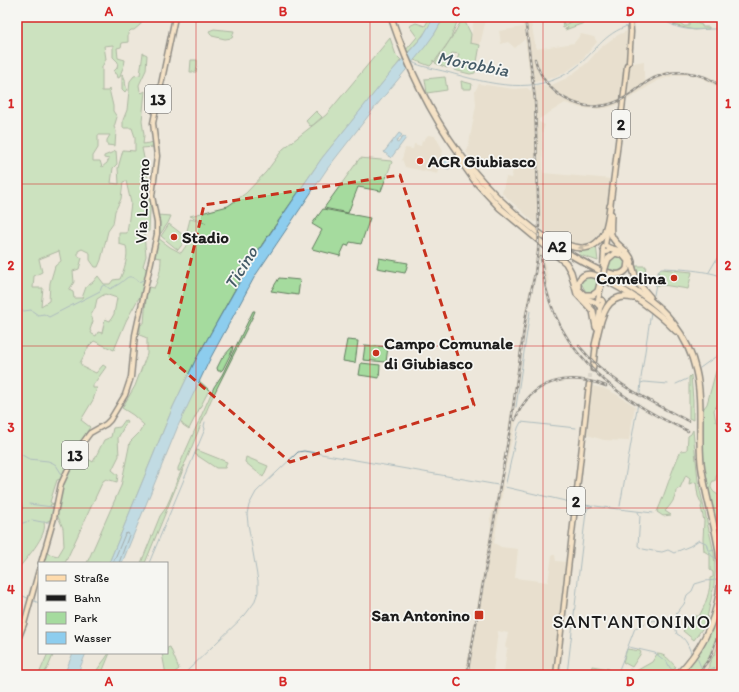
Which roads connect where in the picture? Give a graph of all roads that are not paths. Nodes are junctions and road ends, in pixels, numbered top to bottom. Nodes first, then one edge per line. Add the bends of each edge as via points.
1 (175, 17) edge
2 (388, 17) edge
3 (391, 17) edge
4 (630, 19) edge
5 (394, 30) junction
6 (419, 92) junction
7 (452, 143) junction
8 (455, 153) junction
9 (611, 208) junction
10 (550, 237) junction
11 (607, 249) junction
12 (634, 271) junction
13 (603, 275) junction
14 (574, 286) junction
15 (599, 303) junction
16 (645, 303) junction
17 (596, 327) junction
18 (677, 330) junction
19 (596, 345) junction
20 (590, 384) tunnel mouth
21 (41, 562) edge
22 (38, 574) edge
23 (17, 642) edge
24 (685, 665) junction
25 (556, 675) edge
26 (674, 675) edge
27 (677, 675) edge

1 - 21 main road, Via Locarno / 13 via 153,121 157,156 152,196 157,225 156,239 135,335 131,374 126,392 108,422 89,433 76,452 61,484
2 - 5 highway, A2
3 - 5 highway, A2
4 - 9 main road, 2 via 628,64
5 - 6 highway, A2
6 - 7 highway, A2
6 - 8 highway, A2 via 430,116
7 - 10 highway, A2 via 476,173 520,214
7 - 18 highway, A2 via 478,176 519,218 563,250 648,299 666,314
8 - 14 highway, A2 via 500,208 564,261 571,272
8 - 18 highway, A2 via 489,192 524,225 571,258 647,301
9 -> 10 highway, A2 via 604,232 593,245 575,248
9 - 11 main road, 2
9 - 12 highway, A2 via 612,236 630,255
10 - 13 highway, A2 via 579,256 612,274 625,272 628,261 622,254 615,253 609,258
11 - 12 highway, A2 via 627,254
11 - 13 main road, 2
12 - 18 highway, A2 via 641,288 669,315
13 - 15 main road, 2
13 - 16 highway, A2 via 598,291 593,295 584,295 578,289 580,278 591,275 600,278
14 - 15 highway, A2 via 582,297
14 - 17 highway, A2 via 578,296 593,310
15 - 17 main road, 2
15 - 19 main road, 2
16 - 18 highway, A2
16 - 19 highway, A2 via 627,296 610,303 602,317
17 - 19 main road, 2 via 592,368
18 - 24 highway, A2 via 694,375 699,466 719,560 718,597 714,615
20 - 25 main road, 2
22 - 23 main road
24 - 26 highway, A2
24 - 27 highway, A2

